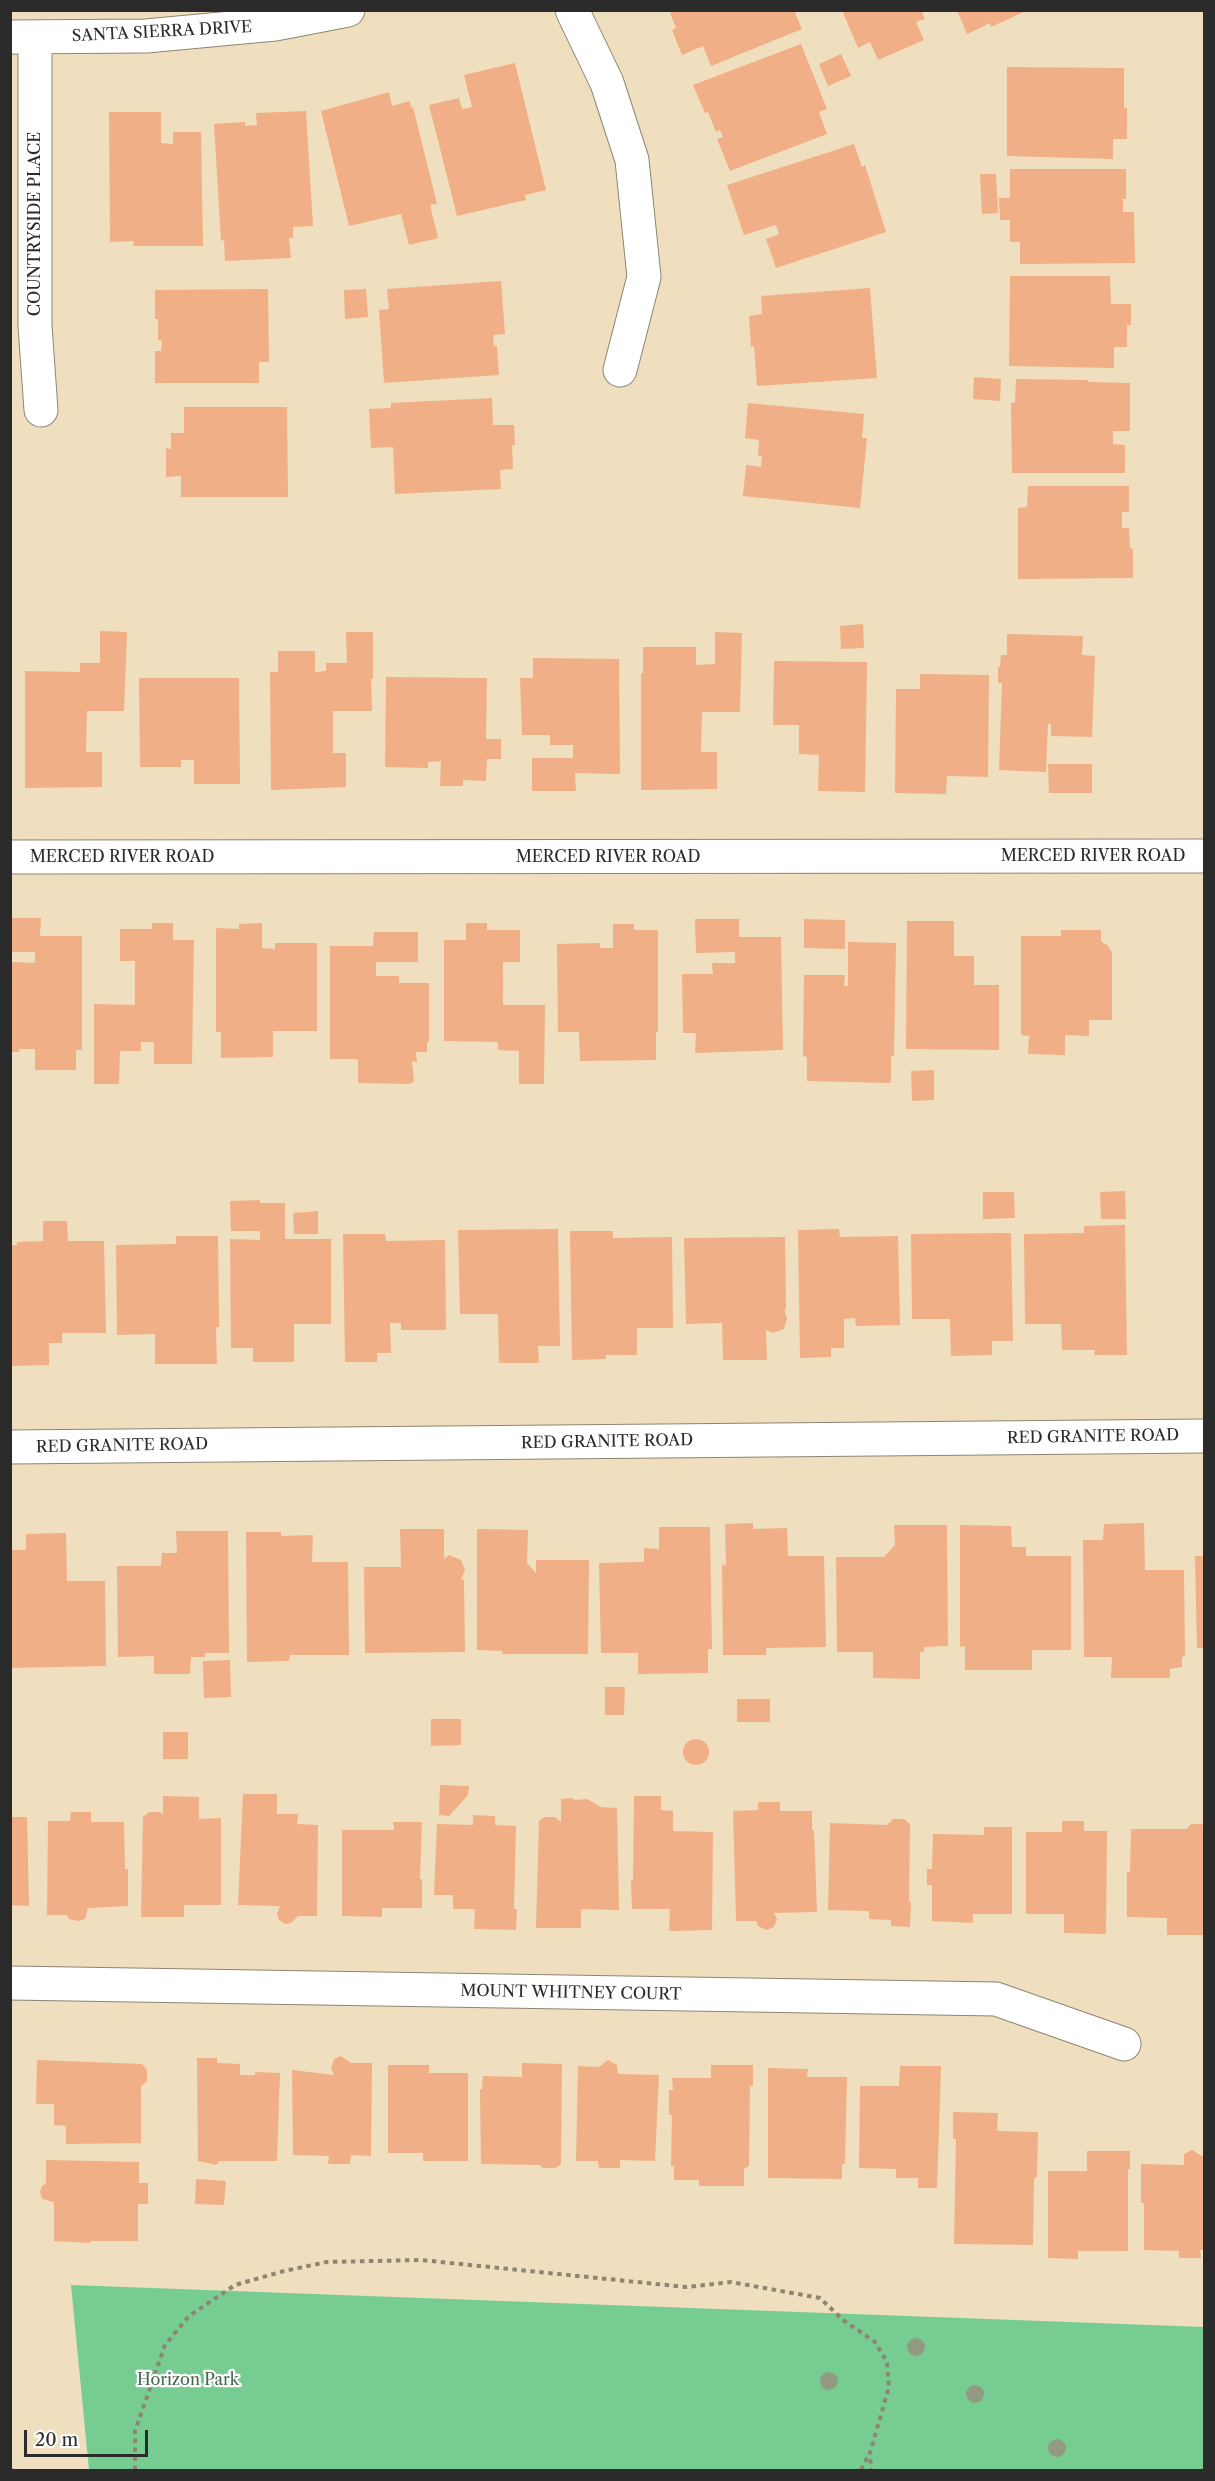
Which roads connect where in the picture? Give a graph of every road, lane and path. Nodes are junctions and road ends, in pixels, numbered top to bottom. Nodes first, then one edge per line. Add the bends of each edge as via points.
1 (348, 10) edge
2 (572, 10) edge
3 (23, 37) edge
4 (620, 370) dead end
5 (41, 410) dead end
6 (1204, 856) edge
7 (10, 857) edge
8 (1204, 1436) edge
9 (10, 1447) edge
10 (10, 1983) edge
11 (1124, 2044) dead end
12 (870, 2453) junction
13 (135, 2470) edge
14 (861, 2470) edge
15 (872, 2470) edge

1 - 3 street, SANTA SIERRA DRIVE via 275,24 166,34
2 - 4 street via 607,83 632,160 644,277
3 - 5 street, COUNTRYSIDE PLACE
6 - 7 street, MERCED RIVER ROAD
8 - 9 street, RED GRANITE ROAD
10 - 11 street, MOUNT WHITNEY COURT via 996,1999
12 - 13 path via 889,2387 887,2362 875,2342 820,2298 731,2283 686,2287 421,2260 336,2261 235,2285 189,2316 165,2345 135,2431
12 - 14 path
12 - 15 path

